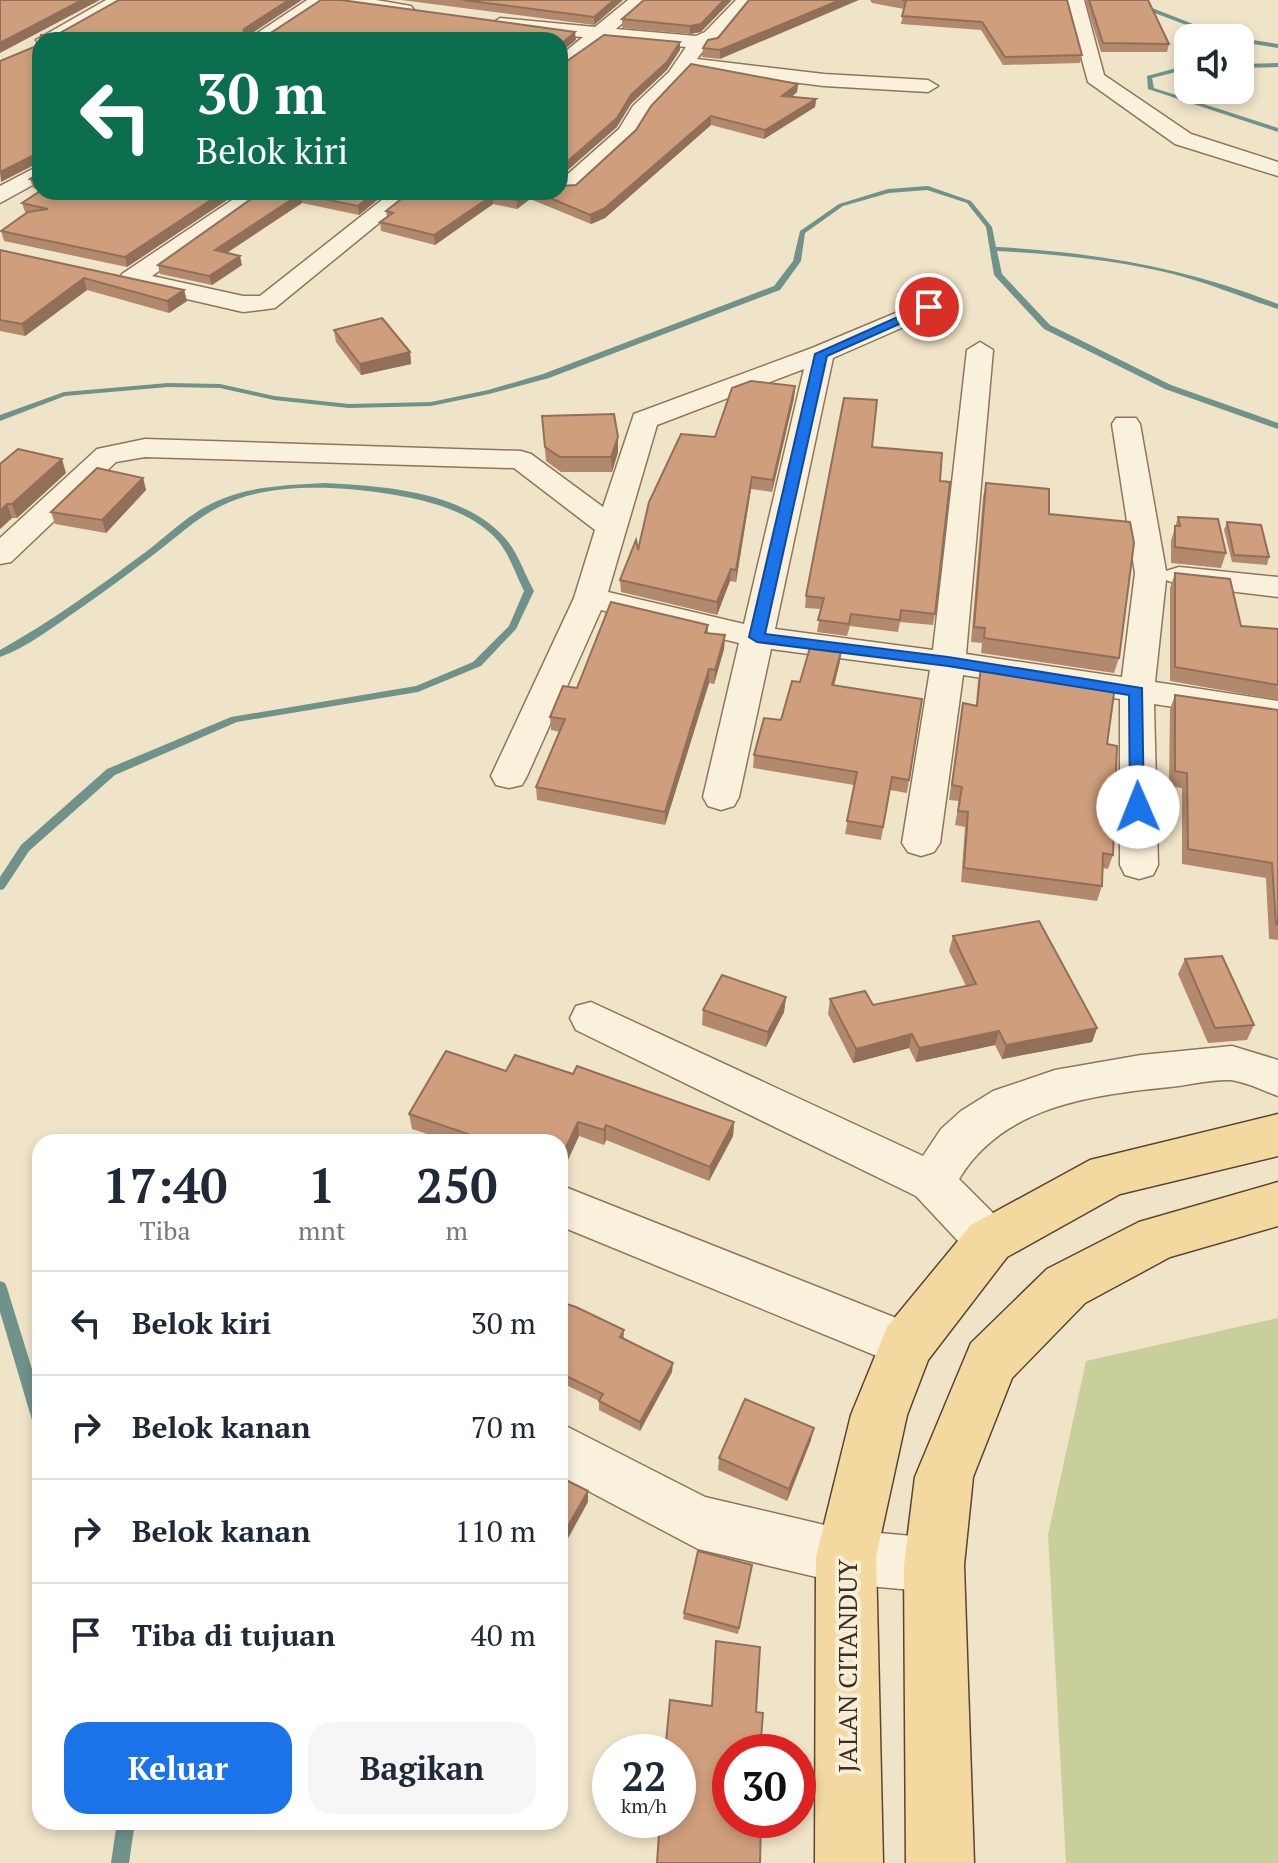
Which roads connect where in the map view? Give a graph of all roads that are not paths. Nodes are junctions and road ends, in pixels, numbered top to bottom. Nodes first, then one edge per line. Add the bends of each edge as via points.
1 (120, 0) edge
2 (320, 0) edge
3 (342, 0) edge
4 (639, 0) edge
5 (746, 0) edge
6 (1075, 0) edge
7 (509, 7) edge
8 (429, 13) edge
9 (60, 32) edge
10 (269, 32) edge
11 (600, 33) junction
12 (699, 42) junction
13 (568, 59) edge
14 (685, 63) junction
15 (928, 86) dead end
16 (1278, 169) edge
17 (32, 177) edge
18 (568, 185) edge
19 (0, 196) edge
20 (247, 200) edge
21 (396, 200) edge
22 (103, 273) edge
23 (132, 279) junction
24 (929, 307) dead end
25 (980, 350) dead end
26 (821, 354) junction
27 (1126, 424) dead end
28 (610, 527) junction
29 (0, 555) edge
30 (1151, 573) junction
31 (1278, 587) edge
32 (590, 598) junction
33 (757, 637) junction
34 (948, 662) junction
35 (1137, 692) junction
36 (1278, 712) edge
37 (509, 776) dead end
38 (721, 797) dead end
39 (921, 843) dead end
40 (1139, 865) dead end
41 (591, 1018) dead end
42 (1278, 1078) edge
43 (1278, 1135) edge
44 (932, 1182) junction
45 (1278, 1204) edge
46 (568, 1208) edge
47 (989, 1241) junction
48 (906, 1345) junction
49 (568, 1452) edge
50 (846, 1557) junction
51 (934, 1565) junction
52 (849, 1863) edge
53 (940, 1863) edge

1 - 9 street
2 - 10 street
3 - 8 street
4 - 11 street
5 - 12 street via 708,40
6 - 16 street via 1095,78 1183,139
7 - 11 street via 482,27
11 - 12 street
11 - 13 street
12 - 14 street
14 - 15 street
14 - 18 street via 640,110 627,133
17 - 19 street
20 - 23 street
21 - 23 street via 266,303 243,304
22 - 23 street
24 - 26 street
25 - 34 street
26 - 28 street via 644,420
26 - 33 street
27 - 30 street
28 - 29 street via 521,460 134,449 107,455
28 - 32 street
30 - 31 street
30 - 35 street
32 - 33 street
32 - 37 street
33 - 34 street
33 - 38 street
34 - 35 street
34 - 39 street
35 - 36 street
35 - 40 street
41 - 44 street
42 - 44 street via 1232,1063 1055,1088 1009,1104 977,1124 957,1142
43 - 47 main road, JALAN CITANDUY via 1108,1175
44 - 47 street
45 - 51 main road via 1157,1238 1066,1286 991,1361 944,1477
46 - 48 street
47 - 48 main road, JALAN CITANDUY
48 - 50 main road, JALAN CITANDUY via 879,1415
49 - 50 street via 698,1522
50 - 51 street
50 - 52 main road, JALAN CITANDUY
51 - 53 main road

